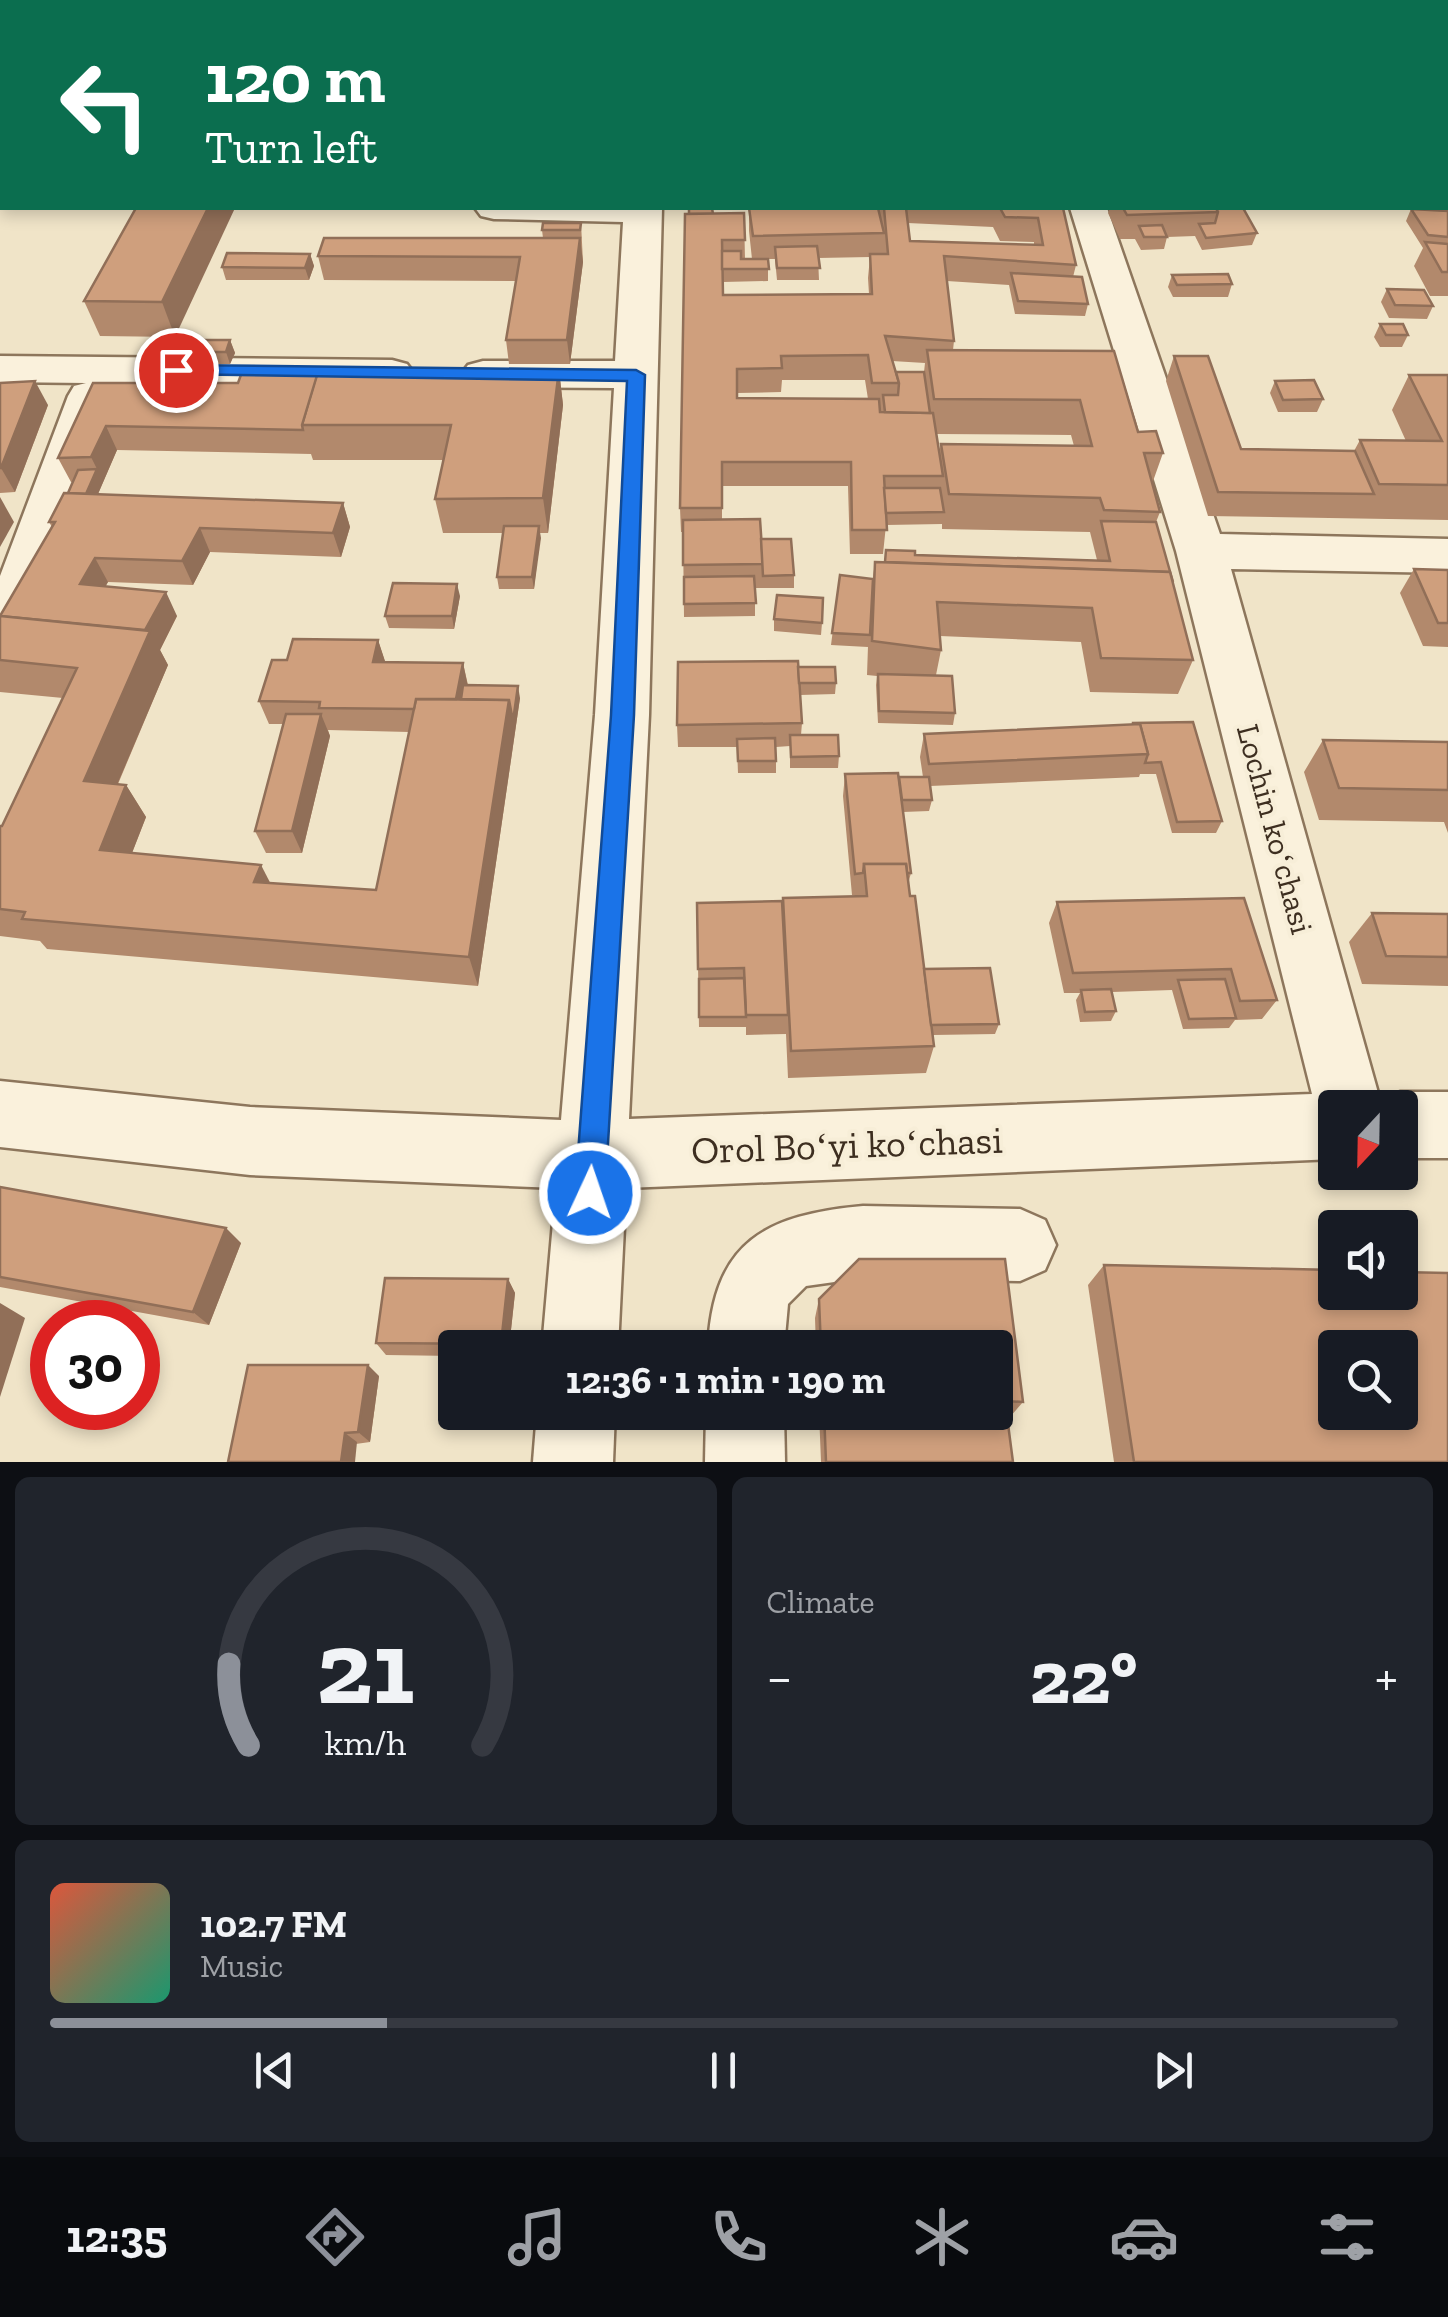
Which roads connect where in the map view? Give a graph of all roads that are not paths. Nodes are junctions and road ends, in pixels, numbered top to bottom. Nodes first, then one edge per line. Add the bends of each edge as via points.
1 (643, 210) edge
2 (1091, 210) edge
3 (0, 369) edge
4 (99, 369) junction
5 (636, 375) junction
6 (1201, 551) junction
7 (1448, 556) edge
8 (6, 628) edge
9 (1345, 1090) edge
10 (0, 1114) edge
11 (1418, 1125) edge
12 (1448, 1125) edge
13 (1318, 1127) edge
14 (592, 1155) junction
15 (1020, 1246) dead end
16 (581, 1330) edge
17 (748, 1330) edge
18 (575, 1430) edge
19 (746, 1430) edge
20 (573, 1462) edge
21 (745, 1462) edge

1 - 5 street
2 - 6 street, Lochin koʻchasi
3 - 4 street
4 - 5 street
4 - 8 street
5 - 14 street via 622,715
6 - 7 street
6 - 9 street, Lochin koʻchasi
10 - 14 street, Orol Boʻyi koʻchasi via 250,1141
11 - 12 street
13 - 14 street, Orol Boʻyi koʻchasi
14 - 16 street
15 - 17 street via 810,1248 781,1259 762,1278
18 - 20 street
19 - 21 street

